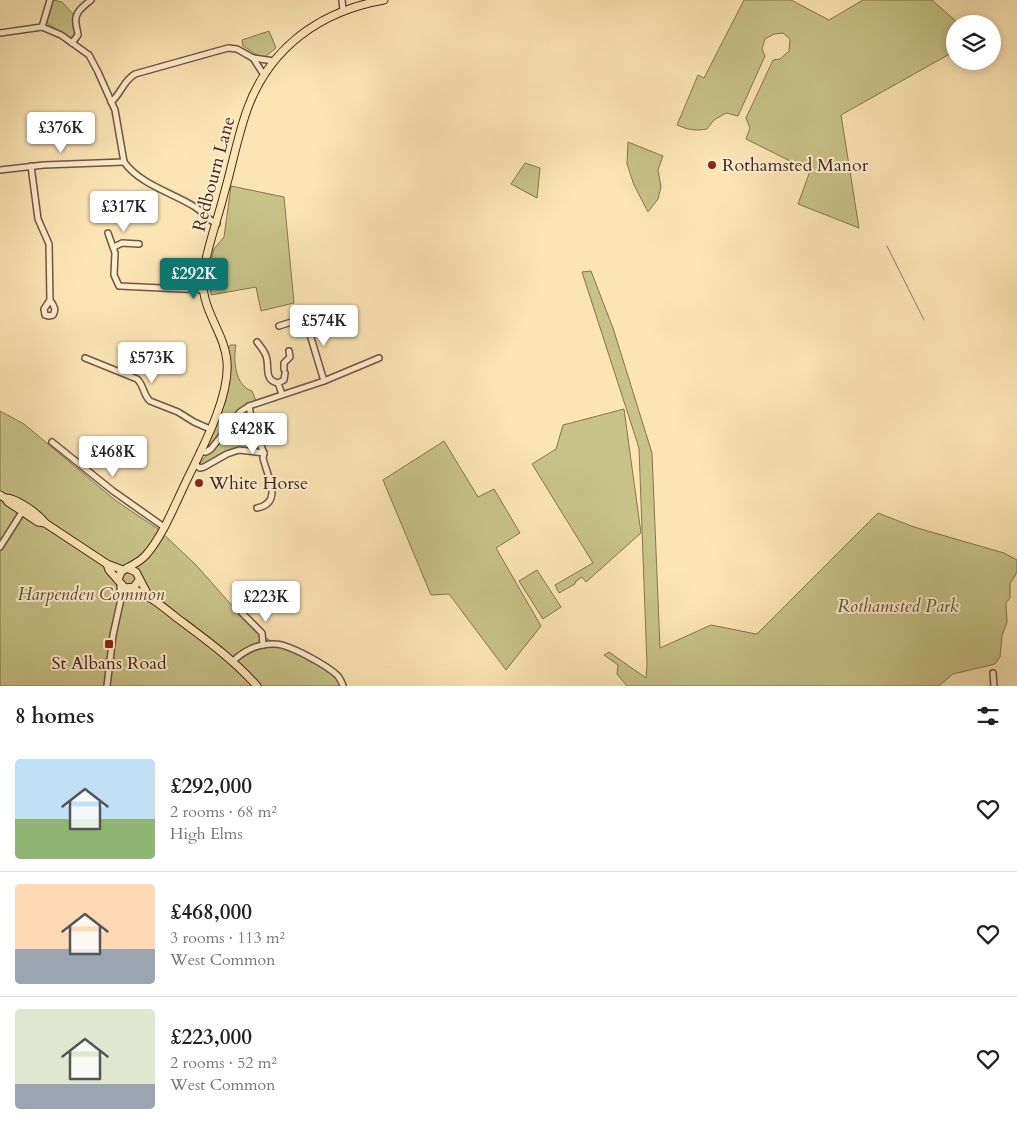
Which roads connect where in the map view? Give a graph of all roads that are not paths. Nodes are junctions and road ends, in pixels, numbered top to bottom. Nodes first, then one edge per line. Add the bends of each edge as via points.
1 (50, 0) edge
2 (91, 0) edge
3 (342, 0) edge
4 (384, 0) edge
5 (344, 10) junction
6 (42, 27) junction
7 (0, 33) edge
8 (72, 43) junction
9 (253, 58) junction
10 (274, 62) junction
11 (264, 75) junction
12 (111, 102) junction
13 (124, 162) junction
14 (31, 166) junction
15 (0, 170) edge
16 (217, 224) junction
17 (108, 233) dead end
18 (139, 244) dead end
19 (114, 247) junction
20 (204, 290) junction
21 (50, 300) dead end
22 (305, 318) junction
23 (279, 326) dead end
24 (310, 334) junction
25 (257, 342) dead end
26 (289, 350) dead end
27 (86, 358) dead end
28 (379, 358) dead end
29 (324, 381) junction
30 (278, 384) junction
31 (282, 394) junction
32 (249, 406) junction
33 (210, 429) junction
34 (52, 442) dead end
35 (200, 452) junction
36 (264, 453) junction
37 (195, 465) junction
38 (2, 496) edge
39 (257, 508) dead end
40 (24, 509) junction
41 (164, 527) junction
42 (0, 547) edge
43 (145, 556) junction
44 (107, 564) junction
45 (125, 569) junction
46 (138, 577) junction
47 (119, 582) junction
48 (131, 589) junction
49 (148, 595) junction
50 (121, 599) junction
51 (242, 613) dead end
52 (263, 645) junction
53 (233, 661) junction
54 (993, 673) dead end
55 (107, 686) edge
56 (257, 686) edge
57 (343, 686) edge
58 (994, 686) edge

1 - 6 street
2 - 8 street via 77,13 78,36
3 - 5 street
4 - 5 main road, Redbourn Lane
5 - 10 main road, Redbourn Lane via 312,26
6 - 7 street
6 - 8 street
8 - 12 street via 91,59
9 - 10 street
9 - 11 street
9 - 12 street via 237,48 228,48 135,74
10 - 11 main road, Redbourn Lane
11 - 16 main road, Redbourn Lane via 247,111
12 - 13 street
13 - 14 street
13 - 16 street via 136,176 197,208
14 - 15 street
14 - 21 street via 38,219 49,244
16 - 20 main road, Redbourn Lane via 204,271
17 - 19 street
18 - 19 street via 122,243
19 - 20 street via 114,275 121,287
20 - 33 main road, Redbourn Lane via 227,363 224,392
22 - 23 street
22 - 24 street
22 - 24 street via 314,315 319,332
24 - 29 street
25 - 30 street via 266,356 269,378
26 - 30 street via 290,357 284,362 284,380
27 - 33 street via 137,379 150,401
28 - 29 street
29 - 31 street
30 - 31 street
31 - 32 street
32 - 35 street via 240,412 211,449
32 - 36 street via 253,427
33 - 35 main road, Redbourn Lane
34 - 41 street
35 - 37 main road, Redbourn Lane
36 - 37 street via 239,450 204,467
36 - 39 street via 273,493 266,506
37 - 41 main road, Redbourn Lane
38 - 40 main road via 10,497
40 - 42 street
40 - 44 main road via 41,517 45,523
41 - 43 main road, Redbourn Lane
43 - 45 main road, Redbourn Lane
43 - 46 main road, Redbourn Lane
44 - 45 main road
44 - 47 main road
45 - 46 main road via 134,570
45 - 47 main road via 119,574
46 - 48 main road
46 - 49 main road
47 - 48 main road via 124,588
47 - 50 street
48 - 49 main road
48 - 50 street
49 - 53 main road
50 - 55 street
51 - 52 street via 262,633
52 - 53 street via 241,653
52 - 57 street via 280,644 304,654 336,674
53 - 56 main road
54 - 58 street

